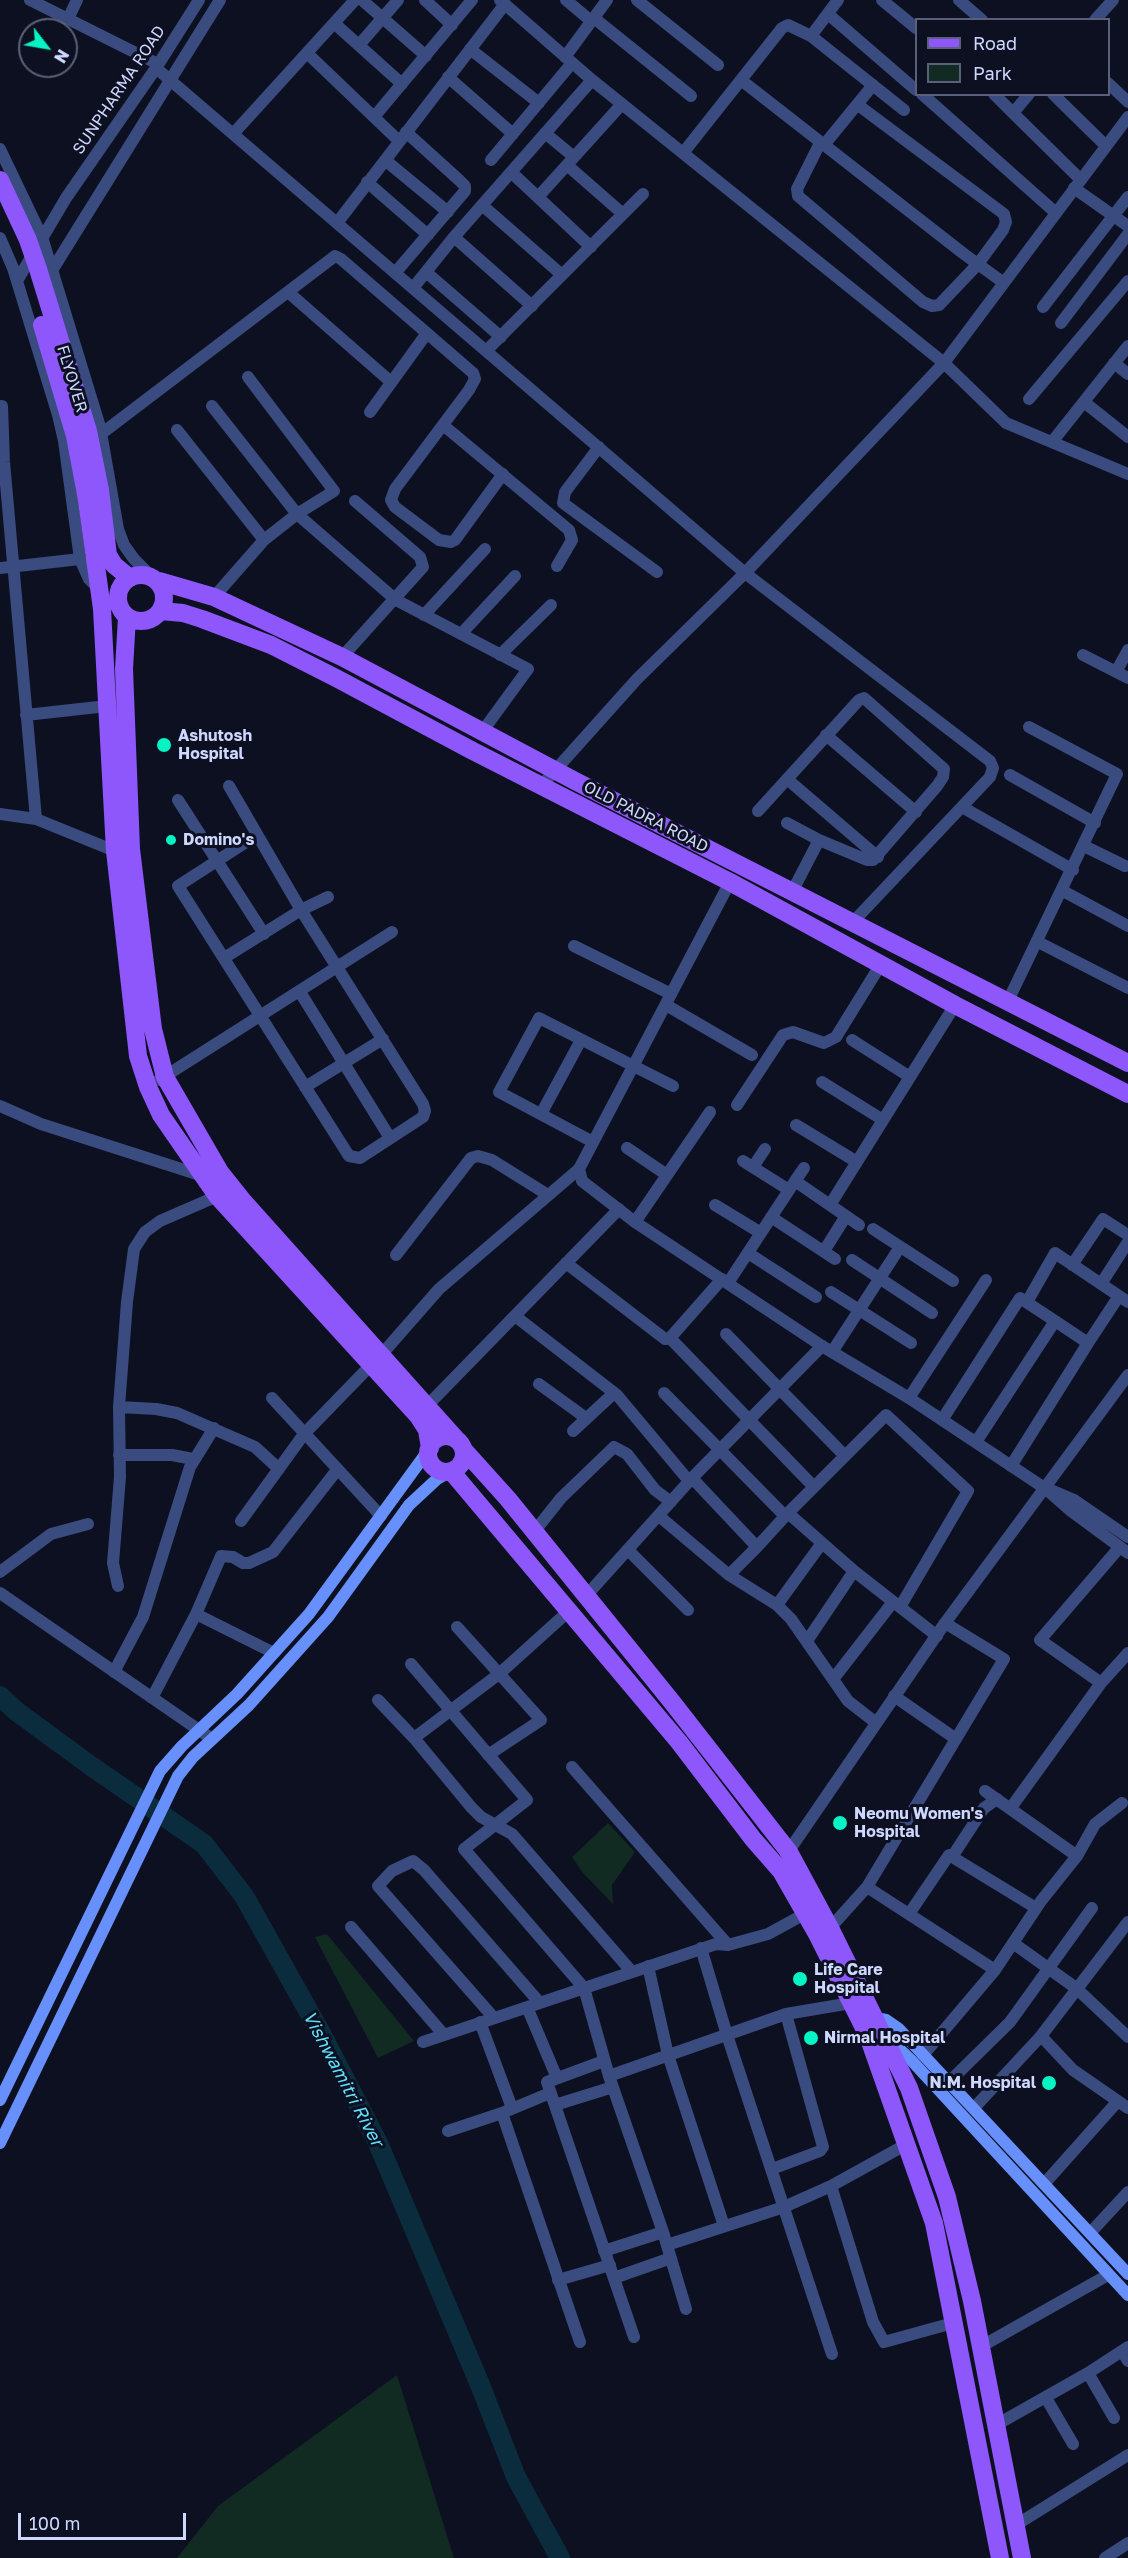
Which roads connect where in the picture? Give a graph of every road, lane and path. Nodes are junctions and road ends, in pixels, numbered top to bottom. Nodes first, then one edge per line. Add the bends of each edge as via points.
1 (30, 0) edge
2 (77, 0) edge
3 (199, 0) edge
4 (220, 0) edge
5 (356, 0) edge
6 (362, 0) edge
7 (398, 0) edge
8 (425, 0) edge
9 (472, 0) edge
10 (566, 0) edge
11 (607, 0) edge
12 (637, 0) edge
13 (838, 0) edge
14 (882, 0) edge
15 (959, 0) edge
16 (1113, 0) edge
17 (502, 2) edge
18 (828, 14) junction
19 (66, 18) edge
20 (68, 18) edge
21 (382, 18) junction
22 (980, 18) edge
23 (1097, 18) edge
24 (593, 19) junction
25 (334, 23) junction
26 (78, 24) edge
27 (452, 25) junction
28 (915, 27) edge
29 (811, 36) junction
30 (359, 45) junction
31 (470, 49) junction
32 (308, 53) junction
33 (426, 56) junction
34 (569, 60) junction
35 (718, 65) dead end
36 (157, 66) junction
37 (448, 77) junction
38 (170, 80) junction
39 (592, 80) junction
40 (741, 80) junction
41 (402, 84) junction
42 (873, 85) junction
43 (1110, 85) edge
44 (915, 89) edge
45 (691, 96) dead end
46 (928, 96) edge
47 (996, 96) edge
48 (1027, 96) edge
49 (1055, 96) edge
50 (1128, 102) edge
51 (539, 103) junction
52 (622, 104) junction
53 (858, 105) junction
54 (904, 110) dead end
55 (1013, 112) junction
56 (374, 117) junction
57 (1128, 117) edge
58 (545, 133) junction
59 (234, 134) junction
60 (513, 134) junction
61 (402, 137) junction
62 (822, 144) junction
63 (1106, 146) junction
64 (0, 149) edge
65 (683, 153) junction
66 (385, 160) junction
67 (491, 160) dead end
68 (571, 161) junction
69 (511, 172) junction
70 (0, 180) edge
71 (367, 182) junction
72 (1077, 184) junction
73 (643, 195) dead end
74 (538, 197) junction
75 (1128, 197) edge
76 (482, 205) junction
77 (0, 206) edge
78 (448, 212) junction
79 (1056, 213) junction
80 (623, 214) junction
81 (1113, 216) junction
82 (337, 223) junction
83 (1128, 226) edge
84 (1128, 234) edge
85 (428, 235) junction
86 (42, 237) junction
87 (454, 237) junction
88 (0, 238) edge
89 (591, 247) junction
90 (978, 264) junction
91 (51, 272) junction
92 (426, 272) junction
93 (395, 273) junction
94 (562, 275) junction
95 (17, 281) junction
96 (1128, 281) edge
97 (1004, 283) junction
98 (413, 288) junction
99 (288, 292) junction
100 (532, 306) junction
101 (1043, 307) dead end
102 (1060, 323) dead end
103 (427, 333) junction
104 (501, 337) junction
105 (1128, 346) edge
106 (486, 351) junction
107 (944, 363) junction
108 (1114, 363) junction
109 (1128, 374) edge
110 (248, 377) dead end
111 (391, 382) junction
112 (1029, 399) dead end
113 (1084, 402) junction
114 (2, 406) dead end
115 (212, 406) dead end
116 (370, 412) dead end
117 (443, 425) junction
118 (177, 430) dead end
119 (101, 434) junction
120 (1128, 437) edge
121 (1052, 442) junction
122 (599, 447) junction
123 (503, 474) junction
124 (1128, 474) edge
125 (356, 501) dead end
126 (297, 514) junction
127 (264, 540) junction
128 (99, 541) junction
129 (485, 549) dead end
130 (80, 559) junction
131 (557, 566) dead end
132 (0, 568) edge
133 (13, 568) junction
134 (657, 572) dead end
135 (745, 573) junction
136 (515, 576) dead end
137 (130, 578) junction
138 (155, 579) junction
139 (99, 589) junction
140 (214, 597) junction
141 (396, 600) junction
142 (552, 605) dead end
143 (161, 611) junction
144 (424, 615) junction
145 (125, 616) junction
146 (461, 634) junction
147 (104, 639) junction
148 (1128, 650) edge
149 (500, 655) junction
150 (1083, 655) dead end
151 (342, 657) junction
152 (1122, 675) edge
153 (107, 706) junction
154 (26, 715) junction
155 (1029, 727) dead end
156 (482, 732) junction
157 (826, 735) junction
158 (554, 769) junction
159 (1010, 776) dead end
160 (787, 779) junction
161 (542, 785) junction
162 (229, 786) dead end
163 (178, 800) dead end
164 (962, 807) junction
165 (758, 811) dead end
166 (916, 812) junction
167 (0, 814) edge
168 (36, 819) junction
169 (787, 823) dead end
170 (1095, 823) junction
171 (257, 835) junction
172 (819, 840) junction
173 (1084, 846) junction
174 (116, 851) junction
175 (1128, 852) edge
176 (878, 857) junction
177 (217, 861) junction
178 (1127, 867) edge
179 (1073, 870) junction
180 (730, 882) junction
181 (1063, 891) junction
182 (792, 892) junction
183 (328, 897) dead end
184 (301, 910) junction
185 (852, 923) junction
186 (1128, 926) edge
187 (392, 932) dead end
188 (264, 934) junction
189 (1038, 942) junction
190 (574, 946) dead end
191 (224, 958) junction
192 (881, 964) junction
193 (339, 968) junction
194 (1128, 988) edge
195 (300, 992) junction
196 (668, 999) junction
197 (1007, 1003) junction
198 (955, 1005) junction
199 (260, 1015) junction
200 (383, 1039) junction
201 (581, 1040) junction
202 (852, 1040) dead end
203 (752, 1055) dead end
204 (344, 1063) junction
205 (1128, 1063) edge
206 (633, 1066) junction
207 (165, 1077) junction
208 (910, 1077) junction
209 (822, 1082) dead end
210 (673, 1086) dead end
211 (305, 1087) junction
212 (148, 1088) junction
213 (1128, 1094) edge
214 (736, 1105) dead end
215 (0, 1106) edge
216 (710, 1112) dead end
217 (541, 1114) junction
218 (883, 1120) junction
219 (796, 1125) dead end
220 (390, 1138) junction
221 (593, 1142) junction
222 (627, 1148) dead end
223 (765, 1149) dead end
224 (857, 1162) junction
225 (804, 1168) dead end
226 (579, 1169) junction
227 (667, 1175) junction
228 (214, 1176) junction
229 (792, 1185) junction
230 (225, 1192) junction
231 (548, 1195) junction
232 (715, 1205) dead end
233 (830, 1205) junction
234 (619, 1209) junction
235 (846, 1216) junction
236 (771, 1217) junction
237 (635, 1222) junction
238 (859, 1225) dead end
239 (873, 1229) dead end
240 (761, 1233) junction
241 (1128, 1235) edge
242 (1128, 1242) edge
243 (900, 1247) junction
244 (824, 1251) junction
245 (748, 1253) junction
246 (396, 1255) dead end
247 (836, 1258) dead end
248 (852, 1260) dead end
249 (566, 1263) junction
250 (1072, 1265) junction
251 (880, 1279) junction
252 (986, 1280) dead end
253 (725, 1281) junction
254 (953, 1281) dead end
255 (1101, 1284) junction
256 (831, 1292) dead end
257 (816, 1297) dead end
258 (1123, 1299) edge
259 (1027, 1302) junction
260 (859, 1310) junction
261 (932, 1312) dead end
262 (515, 1316) junction
263 (1055, 1321) junction
264 (726, 1334) dead end
265 (670, 1338) junction
266 (911, 1343) dead end
267 (1089, 1343) junction
268 (827, 1349) junction
269 (377, 1360) junction
270 (1128, 1375) edge
271 (539, 1384) dead end
272 (780, 1389) junction
273 (614, 1393) junction
274 (664, 1393) dead end
275 (272, 1398) dead end
276 (909, 1398) junction
277 (119, 1407) junction
278 (423, 1411) junction
279 (586, 1418) junction
280 (750, 1419) junction
281 (942, 1420) junction
282 (214, 1428) junction
283 (573, 1431) dead end
284 (304, 1434) junction
285 (976, 1442) junction
286 (460, 1444) junction
287 (429, 1448) junction
288 (720, 1450) junction
289 (119, 1455) junction
290 (845, 1456) junction
291 (194, 1459) junction
292 (1011, 1466) junction
293 (279, 1469) junction
294 (337, 1470) junction
295 (451, 1471) junction
296 (691, 1480) junction
297 (814, 1487) junction
298 (1046, 1489) junction
299 (671, 1502) junction
300 (787, 1514) junction
301 (381, 1516) junction
302 (659, 1516) junction
303 (241, 1521) dead end
304 (88, 1524) dead end
305 (534, 1532) junction
306 (1128, 1537) edge
307 (822, 1543) junction
308 (757, 1548) junction
309 (629, 1551) junction
310 (1123, 1551) edge
311 (854, 1571) junction
312 (0, 1572) edge
313 (729, 1575) junction
314 (118, 1586) dead end
315 (0, 1593) edge
316 (586, 1596) junction
317 (777, 1605) junction
318 (896, 1605) junction
319 (570, 1610) junction
320 (688, 1610) dead end
321 (196, 1614) junction
322 (945, 1623) junction
323 (457, 1627) dead end
324 (937, 1636) junction
325 (807, 1641) junction
326 (274, 1653) junction
327 (1128, 1654) edge
328 (411, 1664) dead end
329 (114, 1672) junction
330 (499, 1674) junction
331 (834, 1678) junction
332 (1101, 1683) junction
333 (894, 1696) junction
334 (152, 1698) junction
335 (378, 1700) dead end
336 (451, 1712) junction
337 (875, 1722) junction
338 (199, 1730) junction
339 (414, 1738) junction
340 (212, 1739) junction
341 (956, 1740) junction
342 (488, 1755) junction
343 (572, 1767) dead end
344 (986, 1791) dead end
345 (997, 1799) junction
346 (1126, 1804) edge
347 (1010, 1809) junction
348 (496, 1824) junction
349 (1077, 1856) junction
350 (952, 1857) junction
351 (782, 1858) junction
352 (867, 1887) junction
353 (1036, 1908) junction
354 (1092, 1908) dead end
355 (812, 1910) junction
356 (909, 1914) junction
357 (1128, 1922) edge
358 (351, 1927) dead end
359 (830, 1928) junction
360 (1013, 1942) junction
361 (728, 1945) junction
362 (701, 1948) junction
363 (648, 1966) junction
364 (1049, 1968) junction
365 (995, 1970) junction
366 (632, 1972) junction
367 (584, 1988) junction
368 (1076, 1988) junction
369 (851, 2003) junction
370 (533, 2005) junction
371 (786, 2014) junction
372 (494, 2018) junction
373 (480, 2022) junction
374 (871, 2027) junction
375 (444, 2034) junction
376 (727, 2035) junction
377 (1041, 2036) junction
378 (1128, 2037) edge
379 (423, 2042) dead end
380 (668, 2055) junction
381 (923, 2055) junction
382 (604, 2061) junction
383 (557, 2078) junction
384 (611, 2081) junction
385 (950, 2082) junction
386 (550, 2093) junction
387 (0, 2100) edge
388 (555, 2105) junction
389 (1123, 2105) edge
390 (974, 2108) junction
391 (507, 2111) junction
392 (448, 2131) dead end
393 (0, 2144) edge
394 (907, 2144) junction
395 (772, 2169) junction
396 (1044, 2184) junction
397 (831, 2186) junction
398 (1128, 2192) edge
399 (784, 2206) junction
400 (724, 2226) junction
401 (663, 2232) junction
402 (1091, 2232) junction
403 (667, 2246) junction
404 (604, 2251) junction
405 (671, 2258) junction
406 (610, 2265) junction
407 (1108, 2274) junction
408 (1128, 2274) edge
409 (614, 2278) junction
410 (558, 2280) junction
411 (1128, 2295) edge
412 (686, 2309) dead end
413 (953, 2323) junction
414 (634, 2337) dead end
415 (580, 2342) dead end
416 (982, 2346) junction
417 (1126, 2353) edge
418 (832, 2354) dead end
419 (1088, 2373) junction
420 (1046, 2398) junction
421 (1114, 2418) dead end
422 (996, 2425) junction
423 (1073, 2444) dead end
424 (1128, 2455) edge
425 (1016, 2525) junction
426 (1128, 2543) edge
427 (1000, 2558) edge
428 (1022, 2558) edge
429 (1105, 2558) edge

1 - 19 street
2 - 20 street
3 - 36 street, SUNPHARMA ROAD
4 - 38 street
5 - 25 street
6 - 21 street
7 - 21 street
8 - 27 street
9 - 27 street
10 - 24 street
11 - 24 street
12 - 35 street
13 - 18 street
14 - 28 street
15 - 22 street
16 - 23 street
17 - 31 street
17 - 34 street
18 - 29 street
18 - 44 street
21 - 30 street
21 - 33 street
24 - 34 street
24 - 45 street
25 - 30 street
25 - 32 street
26 - 36 street
27 - 33 street
29 - 40 street via 788,25 782,28
29 - 42 street
30 - 41 street
31 - 37 street
31 - 51 street
32 - 56 street
32 - 59 street
33 - 41 street
34 - 39 street
34 - 51 street
36 - 38 street
36 - 86 street, SUNPHARMA ROAD
37 - 60 street
37 - 61 street
38 - 59 street
38 - 91 street
39 - 52 street
39 - 58 street
40 - 62 street
40 - 65 street
41 - 56 street
42 - 53 street
42 - 54 street
43 - 50 street
46 - 79 street
47 - 55 street
48 - 55 street
49 - 63 street
51 - 60 street
52 - 65 street
52 - 68 street
53 - 62 street
53 - 90 street via 1004,214 1003,230
55 - 72 street
56 - 61 street
57 - 63 street
58 - 68 street
58 - 69 street
59 - 82 street
60 - 67 street
61 - 66 street
61 - 78 street via 465,186
62 - 90 street
62 - 90 street via 797,189 798,196 923,302 939,305
63 - 72 street
64 - 86 street
65 - 107 street
66 - 71 street
66 - 78 street
68 - 74 street
68 - 80 street
69 - 74 street
69 - 76 street
70 - 128 main road, FLYOVER, bridge via 28,240 88,431 100,490
71 - 82 street
71 - 85 street
72 - 79 street
72 - 81 street
73 - 80 street
74 - 89 street
75 - 81 street
76 - 87 street
76 - 94 street
77 - 128 main road, FLYOVER, bridge via 26,272 75,436
78 - 85 street
79 - 97 street
80 - 89 street
81 - 83 street
81 - 101 street
82 - 93 street
84 - 102 street
85 - 93 street
86 - 91 street
86 - 95 street, SUNPHARMA ROAD
87 - 92 street
87 - 100 street
88 - 95 street
89 - 94 street
90 - 97 street
91 - 119 street
92 - 98 street
92 - 104 street
93 - 98 street
94 - 100 street
95 - 130 street via 64,441
96 - 112 street
97 - 107 street
98 - 106 street
99 - 103 street via 335,256
99 - 111 street
99 - 119 street
100 - 104 street
103 - 111 street
103 - 117 street via 475,379
104 - 106 street
105 - 108 street
106 - 122 street
107 - 121 street via 1006,423
107 - 135 street
108 - 109 street
108 - 113 street
110 - 126 street via 334,491
111 - 116 street
113 - 120 street
113 - 121 street
114 - 133 street
115 - 126 street
117 - 123 street
117 - 123 street via 395,489 391,500 395,507 439,540 450,543
118 - 127 street
119 - 138 street via 118,529 134,559
121 - 124 street
122 - 134 street via 565,492 563,503
122 - 135 street
123 - 131 street via 569,530 572,540
125 - 141 street via 423,563 422,570
126 - 127 street
126 - 141 street
127 - 140 street
128 - 137 main road, FLYOVER via 114,566
128 - 139 main road, FLYOVER
129 - 144 street
130 - 133 street
130 - 139 street via 89,579
132 - 133 street
133 - 154 street
135 - 158 street via 637,679
135 - 164 street via 990,761 990,777
136 - 146 street
137 - 138 main road via 137,575
137 - 145 main road via 123,583 118,597
138 - 140 main road, OLD PADRA ROAD
138 - 143 main road via 165,596
139 - 147 main road, FLYOVER
140 - 151 main road, OLD PADRA ROAD
141 - 144 street
141 - 151 street
142 - 149 street
143 - 145 main road via 149,621
143 - 161 main road, OLD PADRA ROAD via 183,613 271,645
144 - 146 street
145 - 147 main road via 114,621
145 - 207 main road via 123,669 131,849 153,1029
146 - 149 street
147 - 153 main road, FLYOVER
148 - 152 street
149 - 156 street via 528,669
150 - 152 street
151 - 156 main road, OLD PADRA ROAD
153 - 154 street
153 - 174 main road, FLYOVER
154 - 168 street
155 - 170 street via 1117,774
156 - 158 main road, OLD PADRA ROAD
157 - 160 street
157 - 166 street
157 - 166 street via 859,700 870,701 944,769 937,786
158 - 161 street
158 - 182 main road, OLD PADRA ROAD
159 - 170 street
160 - 165 street
160 - 176 street
161 - 180 main road, OLD PADRA ROAD
162 - 171 street
163 - 177 street
164 - 179 street
164 - 185 street
166 - 176 street
167 - 168 street
168 - 174 street
169 - 172 street
170 - 173 street
171 - 177 street
171 - 184 street
172 - 176 street via 867,860
172 - 182 street
173 - 178 street
173 - 179 street
174 - 212 main road, FLYOVER via 138,1056
175 - 178 street via 1124,860
177 - 188 street
177 - 191 street via 178,886
179 - 181 street
180 - 192 main road, OLD PADRA ROAD
180 - 196 street
181 - 186 street
181 - 189 street
182 - 185 main road, OLD PADRA ROAD
183 - 184 street
184 - 188 street
184 - 193 street
185 - 197 main road, OLD PADRA ROAD
187 - 193 street
188 - 191 street
189 - 194 street
189 - 197 street
190 - 196 street
191 - 199 street
192 - 198 main road, OLD PADRA ROAD
192 - 214 street via 836,1037 824,1043 794,1032 783,1035
193 - 195 street
193 - 200 street
195 - 199 street
195 - 204 street
196 - 203 street
196 - 206 street
197 - 205 main road, OLD PADRA ROAD
198 - 208 street
198 - 213 main road, OLD PADRA ROAD
199 - 207 street
199 - 211 street
200 - 204 street
200 - 220 street via 425,1111 423,1117
201 - 206 street
201 - 217 street
201 - 217 street via 539,1018 500,1092
202 - 208 street
204 - 211 street
204 - 220 street
206 - 210 street
206 - 221 street
207 - 212 street
207 - 228 main road
208 - 218 street
209 - 218 street
211 - 220 street via 349,1156 360,1158
212 - 228 main road, FLYOVER via 161,1116
215 - 228 street via 41,1124
216 - 227 street
217 - 221 street
218 - 224 street
219 - 224 street
221 - 226 street
222 - 227 street
223 - 229 street via 748,1164
224 - 233 street
225 - 229 street
226 - 231 street
226 - 234 street via 582,1181
227 - 237 street
228 - 230 main road
229 - 233 street
229 - 236 street
230 - 269 main road
230 - 277 street via 160,1221 138,1239 127,1302
231 - 246 street via 492,1160 471,1158
231 - 269 street via 439,1289
232 - 240 street
233 - 235 street
234 - 237 street
234 - 249 street
235 - 238 street
235 - 244 street
236 - 240 street
236 - 244 street
237 - 253 street
239 - 243 street
240 - 245 street
241 - 250 street via 1104,1219
242 - 255 street
243 - 251 street
243 - 254 street
244 - 247 street
245 - 253 street
245 - 257 street
248 - 251 street
249 - 262 street
249 - 265 street via 661,1337
250 - 255 street
250 - 259 street via 1055,1253
251 - 260 street
251 - 261 street
252 - 276 street
253 - 265 street
253 - 268 street
255 - 258 street
256 - 260 street
258 - 267 street
259 - 263 street
259 - 281 street via 1020,1298
260 - 266 street
260 - 268 street
262 - 273 street
262 - 278 street
263 - 267 street
263 - 285 street
264 - 272 street
265 - 280 street
267 - 292 street
268 - 272 street
268 - 276 street
269 - 278 main road
269 - 284 street
270 - 298 street
271 - 279 street
272 - 280 street
272 - 290 street
273 - 279 street
273 - 296 street
274 - 288 street
275 - 284 street
276 - 281 street
277 - 282 street via 167,1411
277 - 289 street
278 - 286 main road
278 - 287 main road
279 - 283 street
280 - 288 street
280 - 297 street
281 - 285 street
282 - 291 street
282 - 293 street via 255,1447
284 - 293 street
284 - 294 street
285 - 292 street
286 - 287 main road via 452,1437 441,1437
286 - 295 main road via 463,1461
286 - 305 main road
287 - 295 main road via 429,1458 435,1467
287 - 301 main road
288 - 296 street
288 - 300 street
289 - 291 street
289 - 314 street via 119,1514 113,1563
290 - 297 street
290 - 318 street via 886,1414 968,1491
291 - 329 street via 143,1617
292 - 298 street
293 - 303 street
294 - 301 street
294 - 321 street via 273,1552 249,1563 221,1556
295 - 319 main road
295 - 340 main road via 410,1505 328,1617 249,1705
296 - 299 street
296 - 308 street
297 - 300 street
298 - 306 street via 1074,1500
298 - 310 street
298 - 322 street
299 - 302 street
299 - 305 street via 627,1454 614,1447 561,1498
300 - 307 street
300 - 308 street
301 - 326 main road via 309,1614
302 - 309 street
302 - 313 street
304 - 312 street via 51,1534
305 - 316 main road
307 - 311 street
307 - 317 street
308 - 313 street
309 - 316 street
309 - 320 street
310 - 332 street via 1040,1640
311 - 318 street
311 - 325 street
313 - 317 street
315 - 329 street
316 - 351 main road via 672,1702
317 - 325 street
318 - 324 street
318 - 331 street
319 - 330 street
319 - 351 main road via 753,1839
321 - 326 street
321 - 334 street
322 - 324 street
322 - 341 street via 1004,1659
323 - 330 street
324 - 333 street
325 - 331 street
326 - 338 main road
327 - 332 street
328 - 336 street
329 - 334 street
330 - 336 street
330 - 342 street via 541,1720
331 - 337 street via 848,1701
332 - 347 street
333 - 337 street
333 - 341 street
334 - 338 street
335 - 339 street
336 - 339 street
336 - 342 street
337 - 351 street
338 - 340 street
338 - 387 main road via 160,1771
339 - 348 street via 471,1807
340 - 393 main road via 178,1776
341 - 352 street
342 - 348 street via 527,1800
343 - 361 street
344 - 345 street
345 - 347 street
345 - 350 street via 984,1808
346 - 349 street via 1095,1824
347 - 349 street
348 - 366 street via 512,1834
348 - 367 street via 464,1849
349 - 353 street
350 - 353 street
350 - 356 street via 949,1855
351 - 355 main road
352 - 356 street
352 - 359 street
353 - 360 street
354 - 364 street
355 - 359 main road
355 - 361 street via 768,1934
355 - 369 main road
356 - 365 street
357 - 368 street
358 - 375 street
359 - 374 main road
360 - 364 street
360 - 365 street
361 - 362 street
362 - 363 street
362 - 376 street
363 - 366 street
363 - 380 street
364 - 368 street
364 - 385 street via 1010,2022
365 - 381 street
366 - 367 street
367 - 370 street
367 - 382 street
368 - 377 street
368 - 378 street
369 - 371 street
369 - 374 main road
370 - 372 street
370 - 372 street via 424,1870 413,1861 392,1871 378,1886
370 - 383 street
371 - 376 street
371 - 395 street via 823,2147
372 - 373 street
373 - 375 street
373 - 391 street
374 - 381 main road via 886,2020 900,2029
374 - 394 main road
374 - 407 main road via 912,2061
374 - 416 main road via 909,2088 947,2197
375 - 379 street
376 - 380 street
376 - 395 street
377 - 389 street via 1073,2070
377 - 390 street
380 - 384 street
380 - 400 street
381 - 385 main road
382 - 383 street
382 - 384 street
383 - 386 street via 547,2082
384 - 388 street
384 - 401 street
385 - 390 main road
386 - 388 street
386 - 391 street
388 - 404 street
389 - 396 street
390 - 396 main road
391 - 392 street
391 - 410 street
394 - 397 street
394 - 413 main road via 934,2223
395 - 399 street
396 - 402 main road
397 - 399 street
397 - 413 street via 873,2322 884,2342
398 - 402 street
399 - 400 street
399 - 418 street
400 - 403 street
401 - 403 street
401 - 404 street
402 - 408 main road
403 - 405 street
404 - 406 street
405 - 409 street
405 - 412 street
406 - 409 street
406 - 410 street
407 - 411 main road
407 - 416 street
409 - 414 street
410 - 415 street
413 - 427 main road
416 - 422 main road
417 - 419 street
419 - 420 street
419 - 421 street
420 - 422 street
420 - 423 street
422 - 425 main road
424 - 425 street
425 - 428 main road
426 - 429 street

